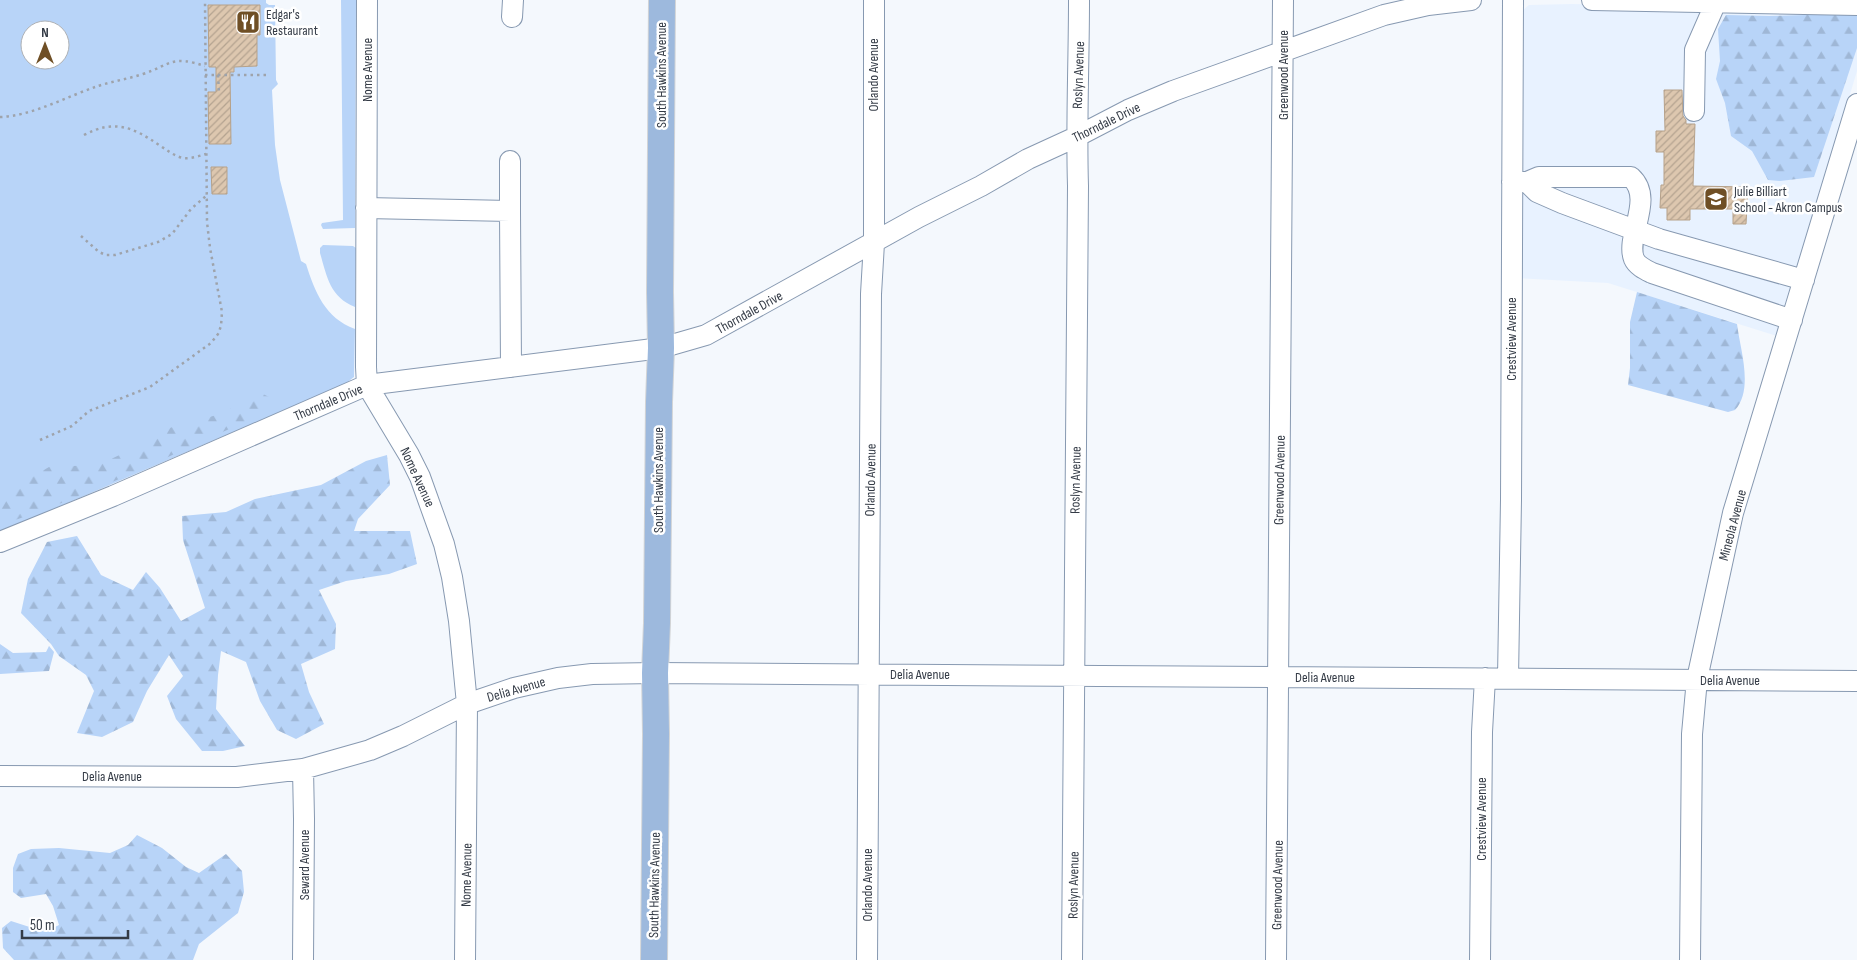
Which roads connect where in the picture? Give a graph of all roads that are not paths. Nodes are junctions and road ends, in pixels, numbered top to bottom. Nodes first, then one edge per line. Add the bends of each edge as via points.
1 (367, 0) edge
2 (662, 0) edge
3 (874, 0) edge
4 (1080, 0) edge
5 (1283, 0) edge
6 (1471, 0) edge
7 (1513, 0) edge
8 (1592, 0) edge
9 (1716, 2) junction
10 (1857, 5) edge
11 (1283, 51) junction
12 (1857, 104) edge
13 (1694, 111) dead end
14 (1076, 137) junction
15 (510, 161) dead end
16 (1520, 182) junction
17 (366, 208) junction
18 (510, 211) junction
19 (1636, 230) junction
20 (874, 243) junction
21 (1804, 280) junction
22 (1792, 320) junction
23 (661, 348) junction
24 (511, 367) junction
25 (367, 385) junction
26 (0, 542) edge
27 (655, 672) junction
28 (869, 674) junction
29 (1073, 676) junction
30 (1278, 677) junction
31 (1485, 678) junction
32 (1508, 678) junction
33 (1697, 679) junction
34 (1857, 680) edge
35 (466, 704) junction
36 (303, 769) junction
37 (0, 776) edge
38 (303, 960) edge
39 (465, 960) edge
40 (654, 960) edge
41 (867, 960) edge
42 (1072, 960) edge
43 (1276, 960) edge
44 (1480, 960) edge
45 (1690, 960) edge

1 - 17 street, Nome Avenue
2 - 23 main road, South Hawkins Avenue
3 - 20 street, Orlando Avenue
4 - 14 street, Roslyn Avenue
5 - 11 street, Greenwood Avenue
6 - 11 street, Thorndale Drive via 1398,10
7 - 16 street, Crestview Avenue
8 - 9 street
9 - 10 street
9 - 13 street via 1695,50
11 - 14 street, Thorndale Drive via 1173,91
11 - 30 street, Greenwood Avenue
12 - 21 street, Mineola Avenue
14 - 20 street, Thorndale Drive via 1028,159
14 - 29 street, Roslyn Avenue
15 - 18 street
16 - 19 street via 1562,204
16 - 19 street via 1540,177 1631,177 1639,184
16 - 32 street, Crestview Avenue
17 - 18 street
17 - 25 street, Nome Avenue
18 - 24 street
19 - 21 street
19 - 22 street via 1632,249 1634,261 1652,273
20 - 23 street, Thorndale Drive via 706,335
20 - 28 street, Orlando Avenue
21 - 22 street, Mineola Avenue
22 - 33 street, Mineola Avenue via 1733,513
23 - 24 street, Thorndale Drive
23 - 27 main road, South Hawkins Avenue
24 - 25 street, Thorndale Drive
25 - 26 street, Thorndale Drive
25 - 35 street, Nome Avenue via 420,477 444,544 459,621
27 - 28 street, Delia Avenue
27 - 35 street, Delia Avenue via 558,678
27 - 40 main road, South Hawkins Avenue
28 - 29 street, Delia Avenue
28 - 41 street, Orlando Avenue
29 - 30 street, Delia Avenue
29 - 42 street, Roslyn Avenue
30 - 31 street, Delia Avenue
30 - 43 street, Greenwood Avenue
31 - 32 street, Delia Avenue
31 - 44 street, Crestview Avenue
32 - 33 street, Delia Avenue
33 - 34 street, Delia Avenue
33 - 45 street, Mineola Avenue via 1692,734
35 - 36 street, Delia Avenue via 370,750
35 - 39 street, Nome Avenue
36 - 37 street, Delia Avenue via 237,777
36 - 38 street, Seward Avenue

